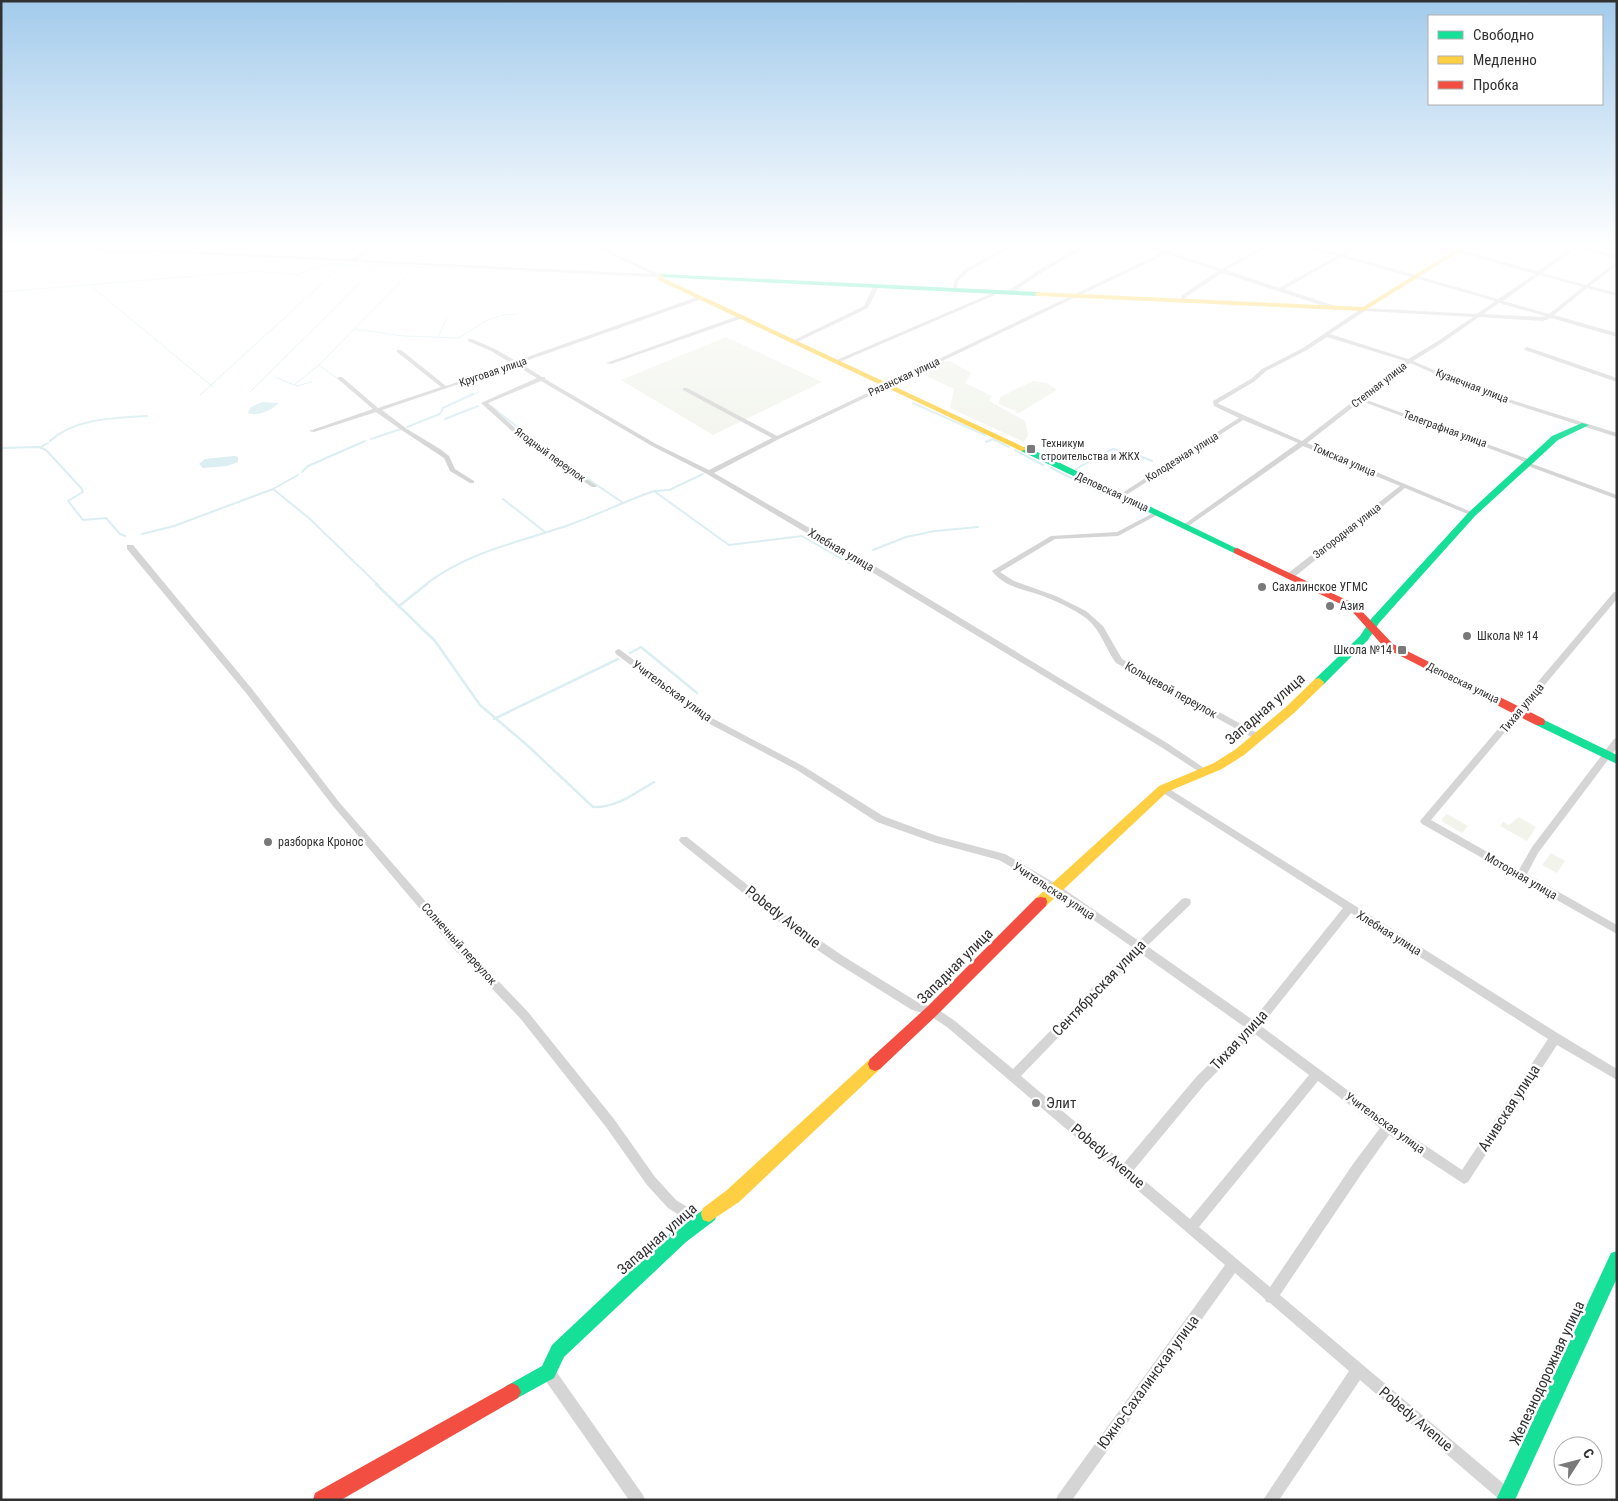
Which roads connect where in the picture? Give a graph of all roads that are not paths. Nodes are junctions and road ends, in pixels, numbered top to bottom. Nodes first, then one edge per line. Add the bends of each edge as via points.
1 (652, 315) edge
2 (735, 315) edge
3 (849, 315) edge
4 (949, 315) edge
5 (1034, 315) edge
6 (1355, 315) edge
7 (1478, 315) joint
8 (1547, 315) edge
9 (1550, 316) junction
10 (741, 318) junction
11 (1327, 335) junction
12 (1617, 336) edge
13 (470, 340) dead end
14 (793, 342) junction
15 (1527, 348) dead end
16 (399, 351) dead end
17 (1409, 361) junction
18 (836, 362) junction
19 (517, 363) junction
20 (609, 363) dead end
21 (340, 378) dead end
22 (543, 378) junction
23 (1617, 380) edge
24 (887, 386) junction
25 (446, 388) junction
26 (685, 389) dead end
27 (1360, 399) junction
28 (1216, 405) joint
29 (376, 409) junction
30 (1243, 418) junction
31 (1585, 424) junction
32 (312, 431) dead end
33 (1617, 435) edge
34 (777, 438) junction
35 (1303, 443) junction
36 (1528, 462) junction
37 (709, 473) junction
38 (472, 482) dead end
39 (594, 486) dead end
40 (1404, 486) junction
41 (1120, 496) junction
42 (1617, 498) edge
43 (1157, 513) junction
44 (1472, 514) junction
45 (1185, 526) junction
46 (130, 547) dead end
47 (996, 571) joint
48 (1290, 576) junction
49 (1617, 594) edge
50 (1370, 629) junction
51 (619, 652) dead end
52 (1520, 711) junction
53 (1258, 737) junction
54 (1617, 740) edge
55 (1612, 757) edge
56 (1204, 772) junction
57 (1163, 789) junction
58 (1425, 821) joint
59 (684, 840) dead end
60 (1521, 876) junction
61 (1055, 888) junction
62 (1186, 902) dead end
63 (1349, 908) junction
64 (1617, 930) edge
65 (1138, 948) junction
66 (932, 1011) junction
67 (1254, 1027) junction
68 (1555, 1038) junction
69 (1317, 1074) junction
70 (1617, 1075) edge
71 (1014, 1076) junction
72 (1388, 1127) junction
73 (1126, 1171) junction
74 (1464, 1178) joint
75 (699, 1221) junction
76 (1191, 1227) junction
77 (1617, 1259) edge
78 (1233, 1265) junction
79 (1271, 1297) junction
80 (1358, 1370) junction
81 (548, 1372) junction
82 (1508, 1498) edge
83 (322, 1500) edge
84 (638, 1500) edge
85 (1063, 1500) edge
86 (1270, 1500) edge

1 - 19 street, Круговая улица
2 - 10 street, Деповская улица
3 - 14 street
4 - 18 street
5 - 24 street, Рязанская улица
6 - 11 street
7 - 9 street via 1543,319
7 - 17 street, Степная улица
8 - 9 street
9 - 12 street
10 - 14 street, Деповская улица
10 - 20 street
11 - 17 street, Кузнечная улица
11 - 28 street via 1264,370 1215,402
13 - 19 street, Хлебная улица
14 - 18 street, Деповская улица
15 - 23 street
16 - 25 street
17 - 27 street, Степная улица
17 - 31 street, Кузнечная улица via 1484,392
18 - 24 street, Деповская улица
19 - 22 street, Хлебная улица
19 - 25 street, Круговая улица
21 - 29 street
22 - 37 street, Хлебная улица via 654,445
22 - 39 street, Ягодный переулок via 484,403 527,442
24 - 34 street, Рязанская улица
24 - 41 street, Деповская улица
25 - 29 street, Круговая улица
26 - 34 street
27 - 35 street, Степная улица
27 - 36 street, Телеграфная улица
28 - 30 street, Томская улица
29 - 32 street, Круговая улица
29 - 38 street via 438,450 447,457 452,470
30 - 35 street, Томская улица
30 - 41 street, Колодезная улица
31 - 33 street, Кузнечная улица
31 - 36 street, Западная улица via 1556,438
34 - 37 street, Рязанская улица
35 - 40 street, Томская улица
35 - 45 street, Степная улица
36 - 42 street, Телеграфная улица
36 - 44 street, Западная улица
37 - 56 street, Хлебная улица via 859,560
40 - 44 street, Томская улица
40 - 48 street, Загородная улица
41 - 43 street, Деповская улица
43 - 45 street, Деповская улица
43 - 47 street via 1118,534 1053,537
44 - 50 street, Западная улица
45 - 48 street, Деповская улица
46 - 75 street, Солнечный переулок via 250,691 336,804 457,945 524,1015 610,1123 651,1181 672,1204
47 - 53 street, Кольцевой переулок via 1006,581 1047,594 1073,607 1099,626 1119,661
48 - 50 street, Деповская улица via 1352,606 1365,616
49 - 52 street, Тихая улица
50 - 52 street, Деповская улица via 1389,646
50 - 53 street, Западная улица via 1290,710
51 - 61 street, Учительская улица via 709,720 800,768 880,819 1002,857
52 - 55 street, Деповская улица
52 - 58 street, Тихая улица
53 - 56 street, Западная улица via 1240,752
54 - 55 street
55 - 60 street via 1535,850
56 - 57 street, Западная улица
57 - 61 street, Западная улица
57 - 63 street, Хлебная улица
58 - 60 street, Моторная улица
59 - 66 street, Pobedy Avenue via 818,945 916,1007
60 - 64 street, Моторная улица
61 - 65 street, Учительская улица
61 - 66 street, Западная улица
62 - 65 street, Сентябрьская улица
63 - 67 street, Тихая улица
63 - 68 street, Хлебная улица
65 - 67 street, Учительская улица
65 - 71 street, Сентябрьская улица
66 - 71 street, Pobedy Avenue
66 - 75 street, Западная улица via 733,1196
67 - 69 street, Учительская улица
67 - 73 street, Тихая улица via 1201,1080
68 - 70 street, Хлебная улица
68 - 74 street, Анивская улица
69 - 72 street, Учительская улица
69 - 76 street
71 - 73 street, Pobedy Avenue
72 - 74 street, Учительская улица
72 - 79 street via 1361,1161 1300,1259
73 - 76 street, Pobedy Avenue
75 - 81 street, Западная улица via 558,1351
76 - 78 street, Pobedy Avenue
77 - 82 street, Железнодорожная улица
78 - 79 street, Pobedy Avenue
78 - 85 street, Южно-Сахалинская улица
79 - 80 street, Pobedy Avenue
80 - 82 street, Pobedy Avenue
80 - 86 street
81 - 83 street
81 - 84 street

